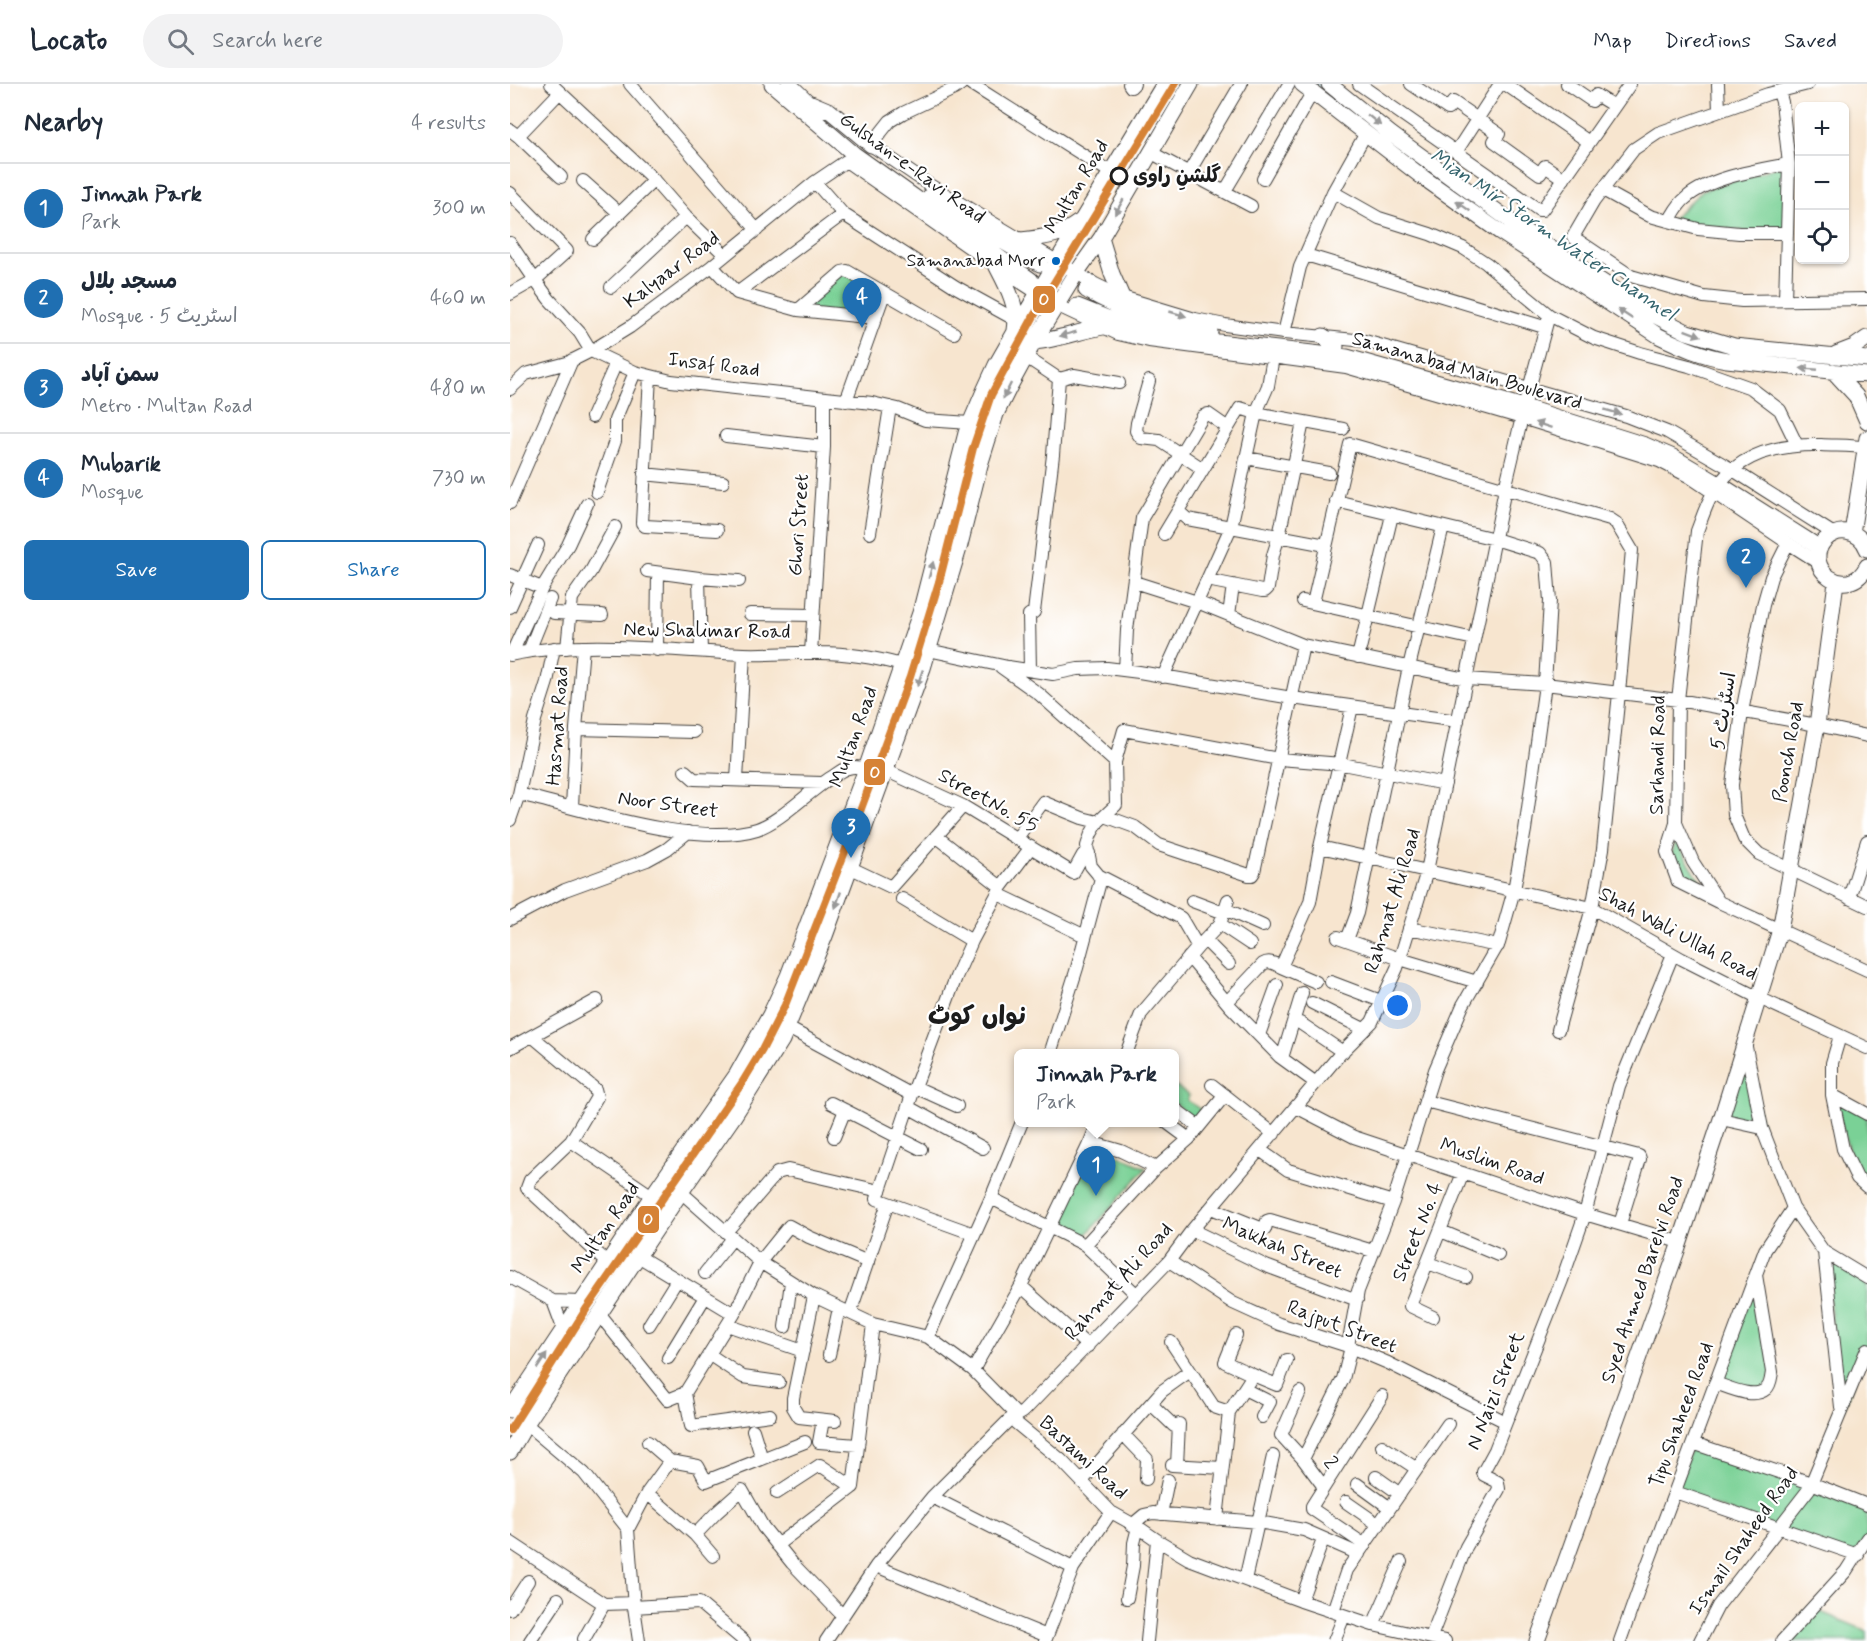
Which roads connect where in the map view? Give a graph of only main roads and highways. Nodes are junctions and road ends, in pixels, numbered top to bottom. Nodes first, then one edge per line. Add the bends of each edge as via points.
1 (1164, 84) edge
2 (1191, 84) edge
3 (1329, 84) edge
4 (781, 87) edge
5 (1307, 88) edge
6 (808, 102) junction
7 (871, 145) road end
8 (846, 161) road end
9 (1082, 220) junction
10 (1504, 226) junction
11 (1101, 238) junction
12 (1020, 240) road end
13 (1040, 264) tunnel mouth
14 (997, 267) road end
15 (1035, 287) junction
16 (1086, 290) tunnel mouth
17 (1122, 297) road end
18 (1077, 306) tunnel mouth
19 (1015, 327) junction
20 (1103, 327) road end
21 (1323, 336) road end
22 (1867, 339) edge
23 (1034, 342) junction
24 (1333, 351) junction
25 (1824, 355) junction
26 (1867, 359) edge
27 (1315, 363) road end
28 (1833, 371) junction
29 (1867, 375) edge
30 (1867, 421) edge
31 (1867, 445) edge
32 (1852, 533) junction
33 (1824, 546) junction
34 (1867, 549) edge
35 (1865, 573) edge
36 (1836, 582) junction
37 (1780, 930) joint
38 (717, 1104) junction
39 (734, 1116) junction
40 (510, 1410) edge
41 (510, 1452) edge
42 (1537, 1641) edge

1 - 9 main road, Multan Road
2 -> 11 main road, Multan Road
3 -> 10 main road
4 - 6 main road, Gulshan-e-Ravi Road
4 - 8 main road via 789,108
4 - 15 main road, Gulshan-e-Ravi Road via 854,154
10 -> 5 main road via 1421,176
6 - 7 main road via 830,111
6 - 13 main road, Gulshan-e-Ravi Road via 860,148 928,196
9 - 12 main road via 1053,236
9 - 15 main road, Multan Road via 1058,261
10 -> 25 main road via 1687,332 1734,346
28 -> 10 main road via 1741,363 1688,350 1659,336
11 - 17 main road
11 - 23 main road, Multan Road
14 - 19 main road via 1006,285
15 - 19 main road, Multan Road
16 - 24 main road, Samanabad Main Boulevard via 1136,314 1176,326
18 - 24 main road, Samanabad Main Boulevard via 1150,332 1184,338
38 -> 19 main road, Multan Road via 788,976 920,613 970,423
20 -> 23 main road
21 - 24 main road
22 - 25 main road via 1839,353
23 -> 39 main road, Multan Road via 987,438 960,545 908,713 825,936 788,1028
24 - 27 main road
24 - 33 main road, Samanabad Main Boulevard via 1525,404 1660,451 1722,481
25 - 26 main road
28 - 29 main road
28 - 30 main road via 1856,396
31 - 32 main road
32 - 33 main road via 1840,532
32 - 34 main road
33 - 36 main road, Samanabad Main Boulevard via 1822,570
35 - 36 main road via 1850,582
36 - 37 main road, Poonch Road
37 - 42 main road, Syed Ahmed Barelvi Road via 1679,1242
38 - 39 main road
40 -> 38 main road, Multan Road
39 - 41 main road, Multan Road

